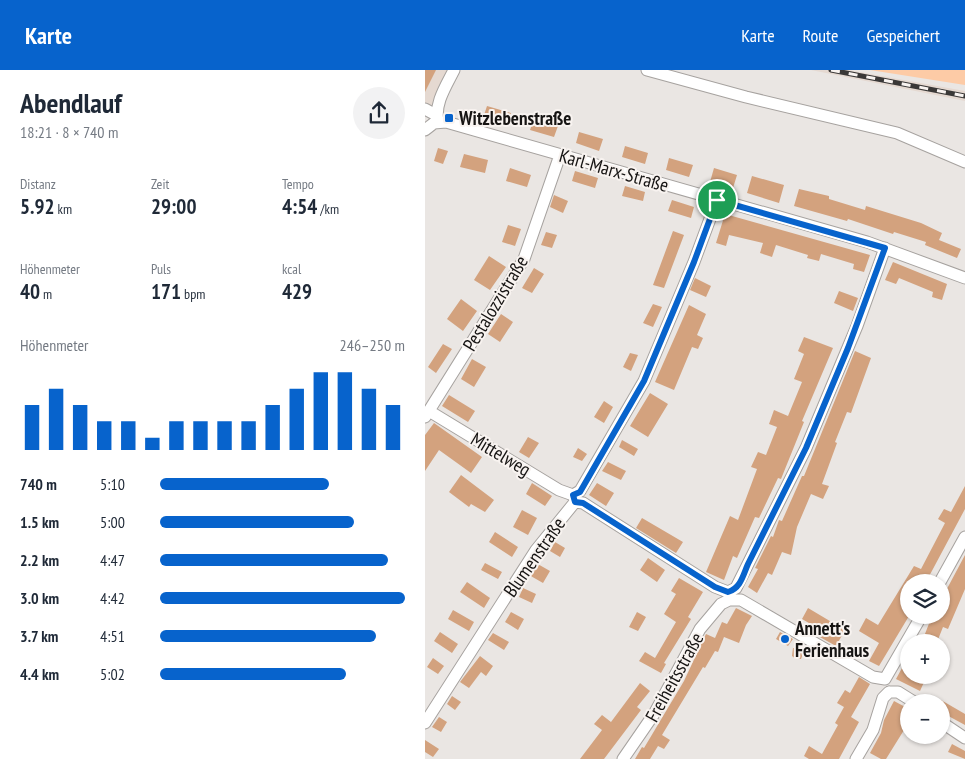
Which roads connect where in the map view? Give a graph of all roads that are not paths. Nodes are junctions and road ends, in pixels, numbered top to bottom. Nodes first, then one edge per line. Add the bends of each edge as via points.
1 (454, 70) edge
2 (647, 70) edge
3 (425, 109) edge
4 (433, 123) edge
5 (560, 155) junction
6 (965, 162) edge
7 (717, 200) junction
8 (885, 248) junction
9 (965, 278) edge
10 (427, 414) edge
11 (574, 498) junction
12 (965, 537) edge
13 (944, 574) edge
14 (729, 596) junction
15 (917, 624) edge
16 (885, 679) junction
17 (889, 692) junction
18 (901, 694) edge
19 (425, 723) edge
20 (950, 728) edge
21 (965, 738) edge
22 (623, 759) edge
23 (856, 759) edge

1 - 4 street via 439,101
2 - 6 street via 897,133
3 - 4 street, Karl-Marx-Straße
4 - 5 street, Karl-Marx-Straße via 446,122
5 - 7 street, Karl-Marx-Straße
5 - 10 street, Pestalozzistraße via 524,259
7 - 8 street, Karl-Marx-Straße
7 - 11 street, Blumenstraße via 644,381
8 - 9 street, Karl-Marx-Straße
8 - 14 street, Freiheitsstraße via 851,341 802,456 742,580
10 - 11 street, Mittelweg
11 - 14 street
11 - 19 street, Blumenstraße via 536,550
12 - 13 street
14 - 16 street via 873,676
14 - 22 street, Freiheitsstraße via 701,629 654,714
15 - 16 street
16 - 17 street
17 - 18 street
17 - 23 street via 883,698 873,730
20 - 21 street

